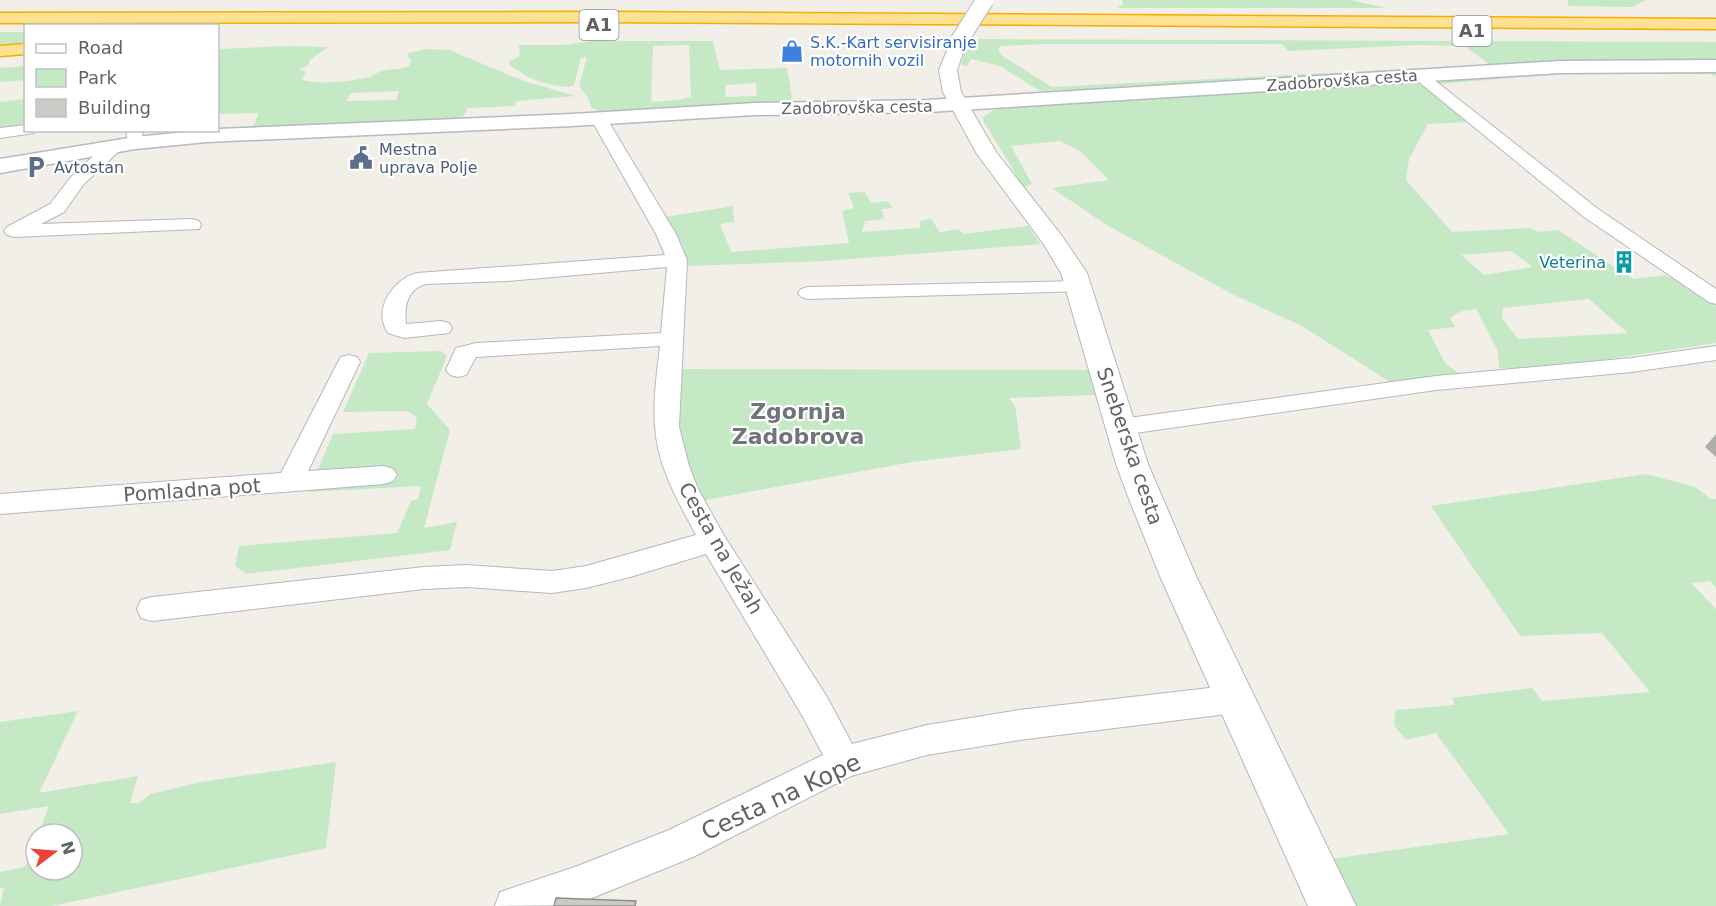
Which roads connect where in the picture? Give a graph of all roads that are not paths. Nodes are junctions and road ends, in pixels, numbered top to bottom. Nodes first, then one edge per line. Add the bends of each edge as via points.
1 (985, 0) edge
2 (0, 10) edge
3 (171, 17) junction
4 (0, 18) edge
5 (1716, 24) edge
6 (428, 25) junction
7 (0, 26) edge
8 (24, 26) edge
9 (219, 26) edge
10 (1716, 33) edge
11 (219, 34) edge
12 (24, 49) edge
13 (0, 51) edge
14 (1716, 66) edge
15 (1419, 75) junction
16 (958, 104) junction
17 (599, 118) junction
18 (24, 130) edge
19 (0, 133) edge
20 (135, 137) edge
21 (113, 147) junction
22 (0, 166) edge
23 (192, 225) dead end
24 (7, 235) edge
25 (676, 260) junction
26 (1080, 287) junction
27 (808, 293) dead end
28 (1716, 298) edge
29 (441, 328) dead end
30 (672, 339) junction
31 (1716, 353) edge
32 (349, 362) dead end
33 (459, 370) dead end
34 (1121, 427) junction
35 (384, 475) dead end
36 (290, 482) junction
37 (0, 504) edge
38 (713, 542) junction
39 (152, 609) dead end
40 (1235, 699) junction
41 (844, 762) junction
42 (514, 906) edge
43 (1332, 906) edge

1 - 16 street, Sneberska cesta, bridge via 949,61 950,87
2 - 3 highway
3 - 4 highway, A1
3 - 5 highway, A1
6 - 9 highway, A1
6 - 10 highway, A1
6 - 11 highway
7 - 8 highway
12 - 13 highway
14 - 15 main road, Zadobrovška cesta via 1560,67
15 - 16 main road, Zadobrovška cesta
15 - 28 street via 1591,213
16 - 17 main road, Zadobrovška cesta
16 - 26 street, Sneberska cesta via 998,169 1063,253
17 - 20 main road, Zadobrovška cesta
17 - 25 street, Cesta na Ježah via 655,213
18 - 19 street
20 - 21 main road, Zadobrovška cesta
21 - 22 main road, Zadobrovška cesta
21 - 24 street via 77,181 57,208
23 - 24 street
25 - 29 street via 429,278 407,283 396,309 396,328
25 - 30 street, Cesta na Ježah
26 - 27 street
26 - 34 street, Sneberska cesta
30 - 33 street via 476,350 465,353
30 - 38 street, Cesta na Ježah via 667,427 685,489
31 - 34 street via 1436,383
32 - 36 street
34 - 40 street, Sneberska cesta via 1160,534
35 - 36 street, Pomladna pot
36 - 37 street, Pomladna pot
38 - 39 street via 586,577 552,582 465,576 424,578
38 - 41 street, Cesta na Ježah via 815,707
40 - 41 street, Cesta na Kope via 927,740
40 - 43 street, Sneberska cesta
41 - 42 street, Cesta na Kope via 680,844

